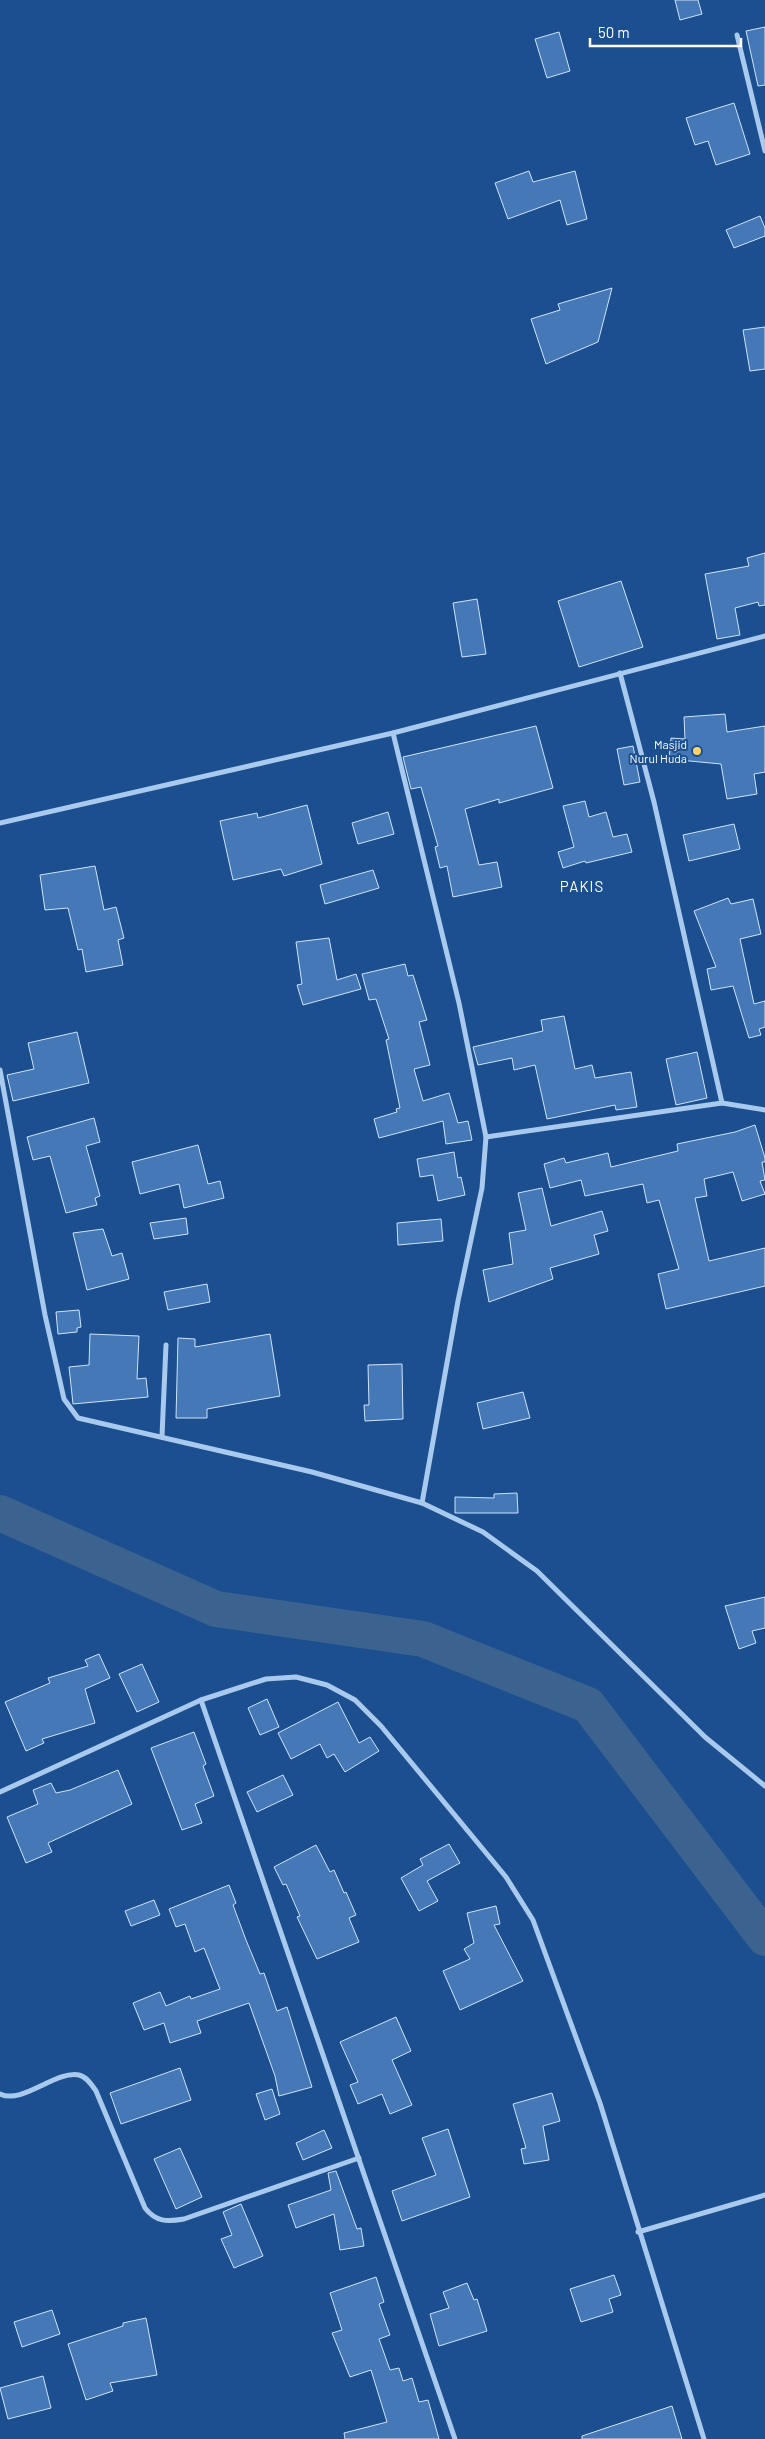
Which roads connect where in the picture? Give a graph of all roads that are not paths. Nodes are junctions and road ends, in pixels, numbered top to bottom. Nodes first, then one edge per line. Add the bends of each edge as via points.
1 (737, 35) dead end
2 (765, 151) edge
3 (765, 636) edge
4 (620, 673) junction
5 (393, 733) junction
6 (0, 823) edge
7 (0, 1070) edge
8 (722, 1103) junction
9 (765, 1110) edge
10 (486, 1137) junction
11 (166, 1345) dead end
12 (162, 1436) junction
13 (422, 1503) junction
14 (201, 1700) junction
15 (765, 1786) edge
16 (0, 1792) edge
17 (0, 2094) edge
18 (359, 2158) junction
19 (765, 2195) edge
20 (638, 2232) junction
21 (456, 2439) edge
22 (704, 2439) edge

1 - 2 street
3 - 4 street
4 - 5 street
4 - 8 street via 654,802
5 - 6 street
5 - 10 street via 459,1003
7 - 12 street via 45,1315 64,1399 75,1415 86,1421
8 - 9 street
8 - 10 street
10 - 13 street via 482,1188
11 - 12 street
12 - 13 street via 312,1472
13 - 15 street via 483,1532 537,1571 705,1737
14 - 16 street
14 - 18 street
14 - 20 street via 266,1679 296,1677 327,1685 356,1700 382,1726 476,1840 506,1877 532,1920 600,2103
17 - 18 street via 20,2094 69,2075 80,2075 87,2080 96,2091 145,2208 157,2220 171,2222
18 - 21 street
19 - 20 street
20 - 22 street

